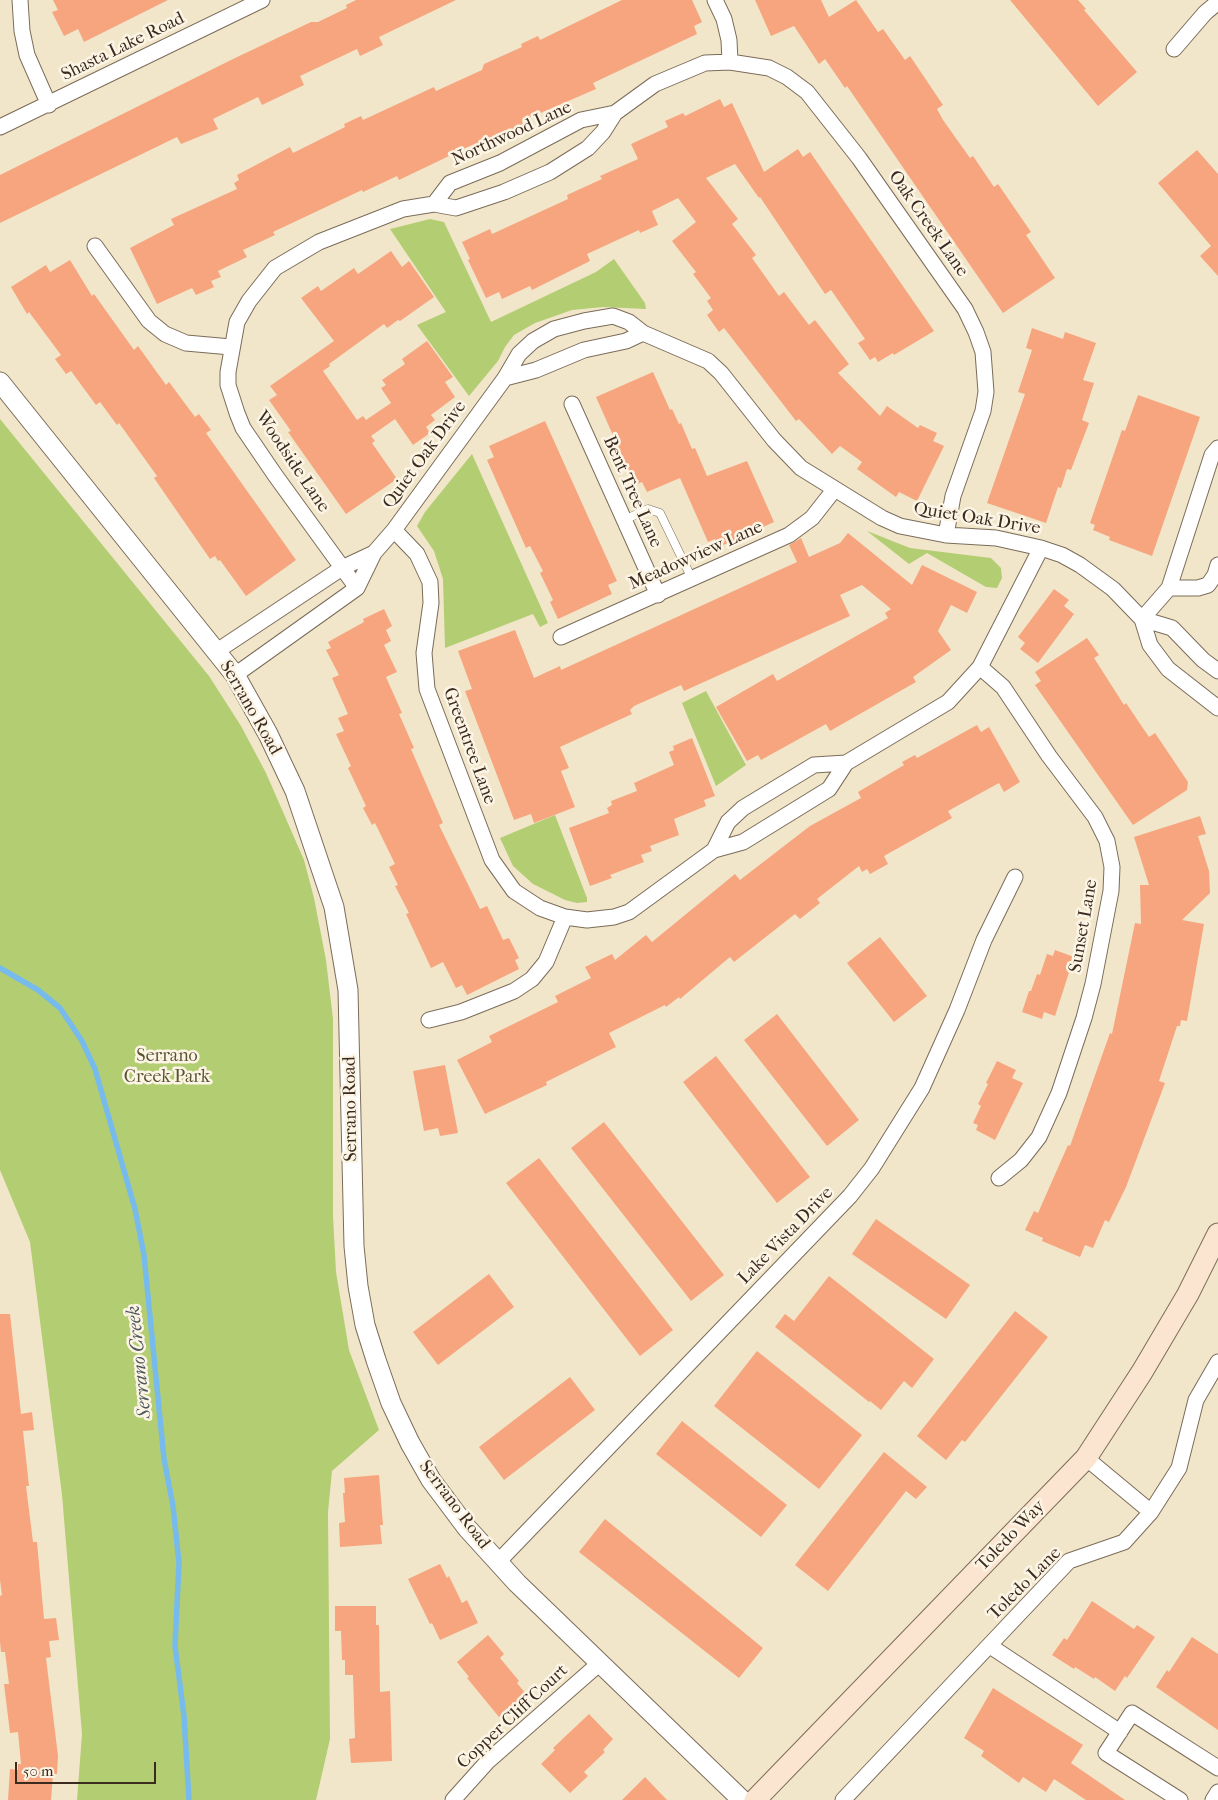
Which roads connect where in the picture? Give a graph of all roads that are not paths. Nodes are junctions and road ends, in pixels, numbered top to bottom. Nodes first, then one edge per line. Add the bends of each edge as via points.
1 (20, 0) edge
2 (262, 0) edge
3 (715, 0) edge
4 (1218, 2) edge
5 (1174, 49) dead end
6 (730, 62) junction
7 (49, 105) junction
8 (615, 113) junction
9 (0, 127) edge
10 (434, 204) junction
11 (95, 246) dead end
12 (643, 333) junction
13 (231, 347) junction
14 (505, 378) junction
15 (0, 382) edge
16 (572, 404) dead end
17 (1218, 448) edge
18 (834, 490) junction
19 (624, 520) junction
20 (394, 530) junction
21 (946, 536) junction
22 (1041, 548) junction
23 (374, 553) junction
24 (1218, 565) edge
25 (342, 568) junction
26 (692, 579) junction
27 (357, 588) junction
28 (1169, 588) junction
29 (658, 595) junction
30 (1142, 619) junction
31 (561, 637) dead end
32 (217, 651) junction
33 (980, 667) junction
34 (1218, 671) edge
35 (235, 675) junction
36 (1218, 708) edge
37 (846, 763) junction
38 (714, 850) junction
39 (1015, 877) dead end
40 (565, 916) junction
41 (429, 1020) dead end
42 (999, 1178) dead end
43 (1218, 1234) edge
44 (1218, 1362) edge
45 (1086, 1458) junction
46 (1151, 1512) junction
47 (498, 1562) junction
48 (990, 1646) junction
49 (600, 1662) junction
50 (1120, 1732) junction
51 (1218, 1768) edge
52 (453, 1800) edge
53 (742, 1800) edge
54 (755, 1800) edge
55 (843, 1800) edge
56 (1180, 1800) edge

1 - 7 street via 27,55
2 - 7 street, Shasta Lake Road
3 - 6 street via 724,19
4 - 5 street
6 - 8 street, Northwood Lane via 705,63 681,72 655,84
6 - 21 street, Oak Creek Lane via 769,68 807,92 859,158 965,309 976,332 983,352 986,392 983,411 953,496
7 - 9 street, Shasta Lake Road
8 - 10 street, Northwood Lane via 581,120 500,163 450,183
8 - 10 street, Northwood Lane via 604,132 588,148 550,172 456,208
10 - 13 street, Northwood Lane via 403,209 352,227 275,268 237,322
11 - 13 street via 149,321 165,334 186,343
12 - 14 street
12 - 14 street, Quiet Oak Drive via 629,322 613,316 554,329 519,354
12 - 18 street, Quiet Oak Drive via 708,361 801,468
13 - 25 street, Woodside Lane via 228,385 243,428
14 - 20 street, Quiet Oak Drive
15 - 32 street, Serrano Road
16 - 19 street, Bent Tree Lane
17 - 28 street via 1212,454
18 - 21 street, Quiet Oak Drive via 900,526
18 - 26 street, Meadowview Lane via 812,518 789,535
19 - 26 lane via 648,509 660,513
19 - 29 street, Bent Tree Lane
20 - 23 street, Quiet Oak Drive
20 - 40 street, Greentree Lane via 417,554 428,574 432,596 424,653 427,689 492,860 514,891 540,908
21 - 22 street, Quiet Oak Drive via 996,538
22 - 30 street, Quiet Oak Drive via 1062,555 1113,589
22 - 33 street
23 - 25 street, Quiet Oak Drive
23 - 27 street, Quiet Oak Drive
24 - 28 street via 1208,585
25 - 27 street, Woodside Lane
25 - 32 street, Quiet Oak Drive
26 - 29 street, Meadowview Lane
27 - 35 street, Quiet Oak Drive
28 - 30 street
29 - 31 street, Meadowview Lane
30 - 34 street, Quiet Oak Drive via 1172,628
30 - 36 street, Quiet Oak Drive via 1150,646 1168,669
32 - 35 street, Serrano Road
33 - 37 street via 948,702
33 - 42 street, Sunset Lane via 1003,687 1098,822 1111,854 1113,879 1093,984 1059,1093 1039,1137 1021,1160
35 - 47 street, Serrano Road via 295,791 329,890 342,948 348,990 354,1246 365,1325 391,1403 410,1443 431,1480
37 - 38 street via 829,789 743,842
37 - 38 street via 814,764 743,808 728,822
38 - 40 street, Greentree Lane via 629,912 587,920
39 - 47 street, Lake Vista Drive via 984,940 922,1088 872,1168 850,1196
40 - 41 street via 546,962 523,986 461,1012
43 - 45 main road, Toledo Way via 1188,1294
44 - 46 street, Toledo Lane via 1196,1400 1179,1468
45 - 46 street
45 - 54 main road, Toledo Way
46 - 48 street, Toledo Lane via 1124,1542 1069,1561
47 - 49 street, Serrano Road
48 - 50 street
48 - 55 street, Toledo Lane
49 - 52 street, Copper Cliff Court via 488,1761
49 - 53 street, Serrano Road
50 - 51 street via 1132,1713
50 - 56 street via 1106,1753

